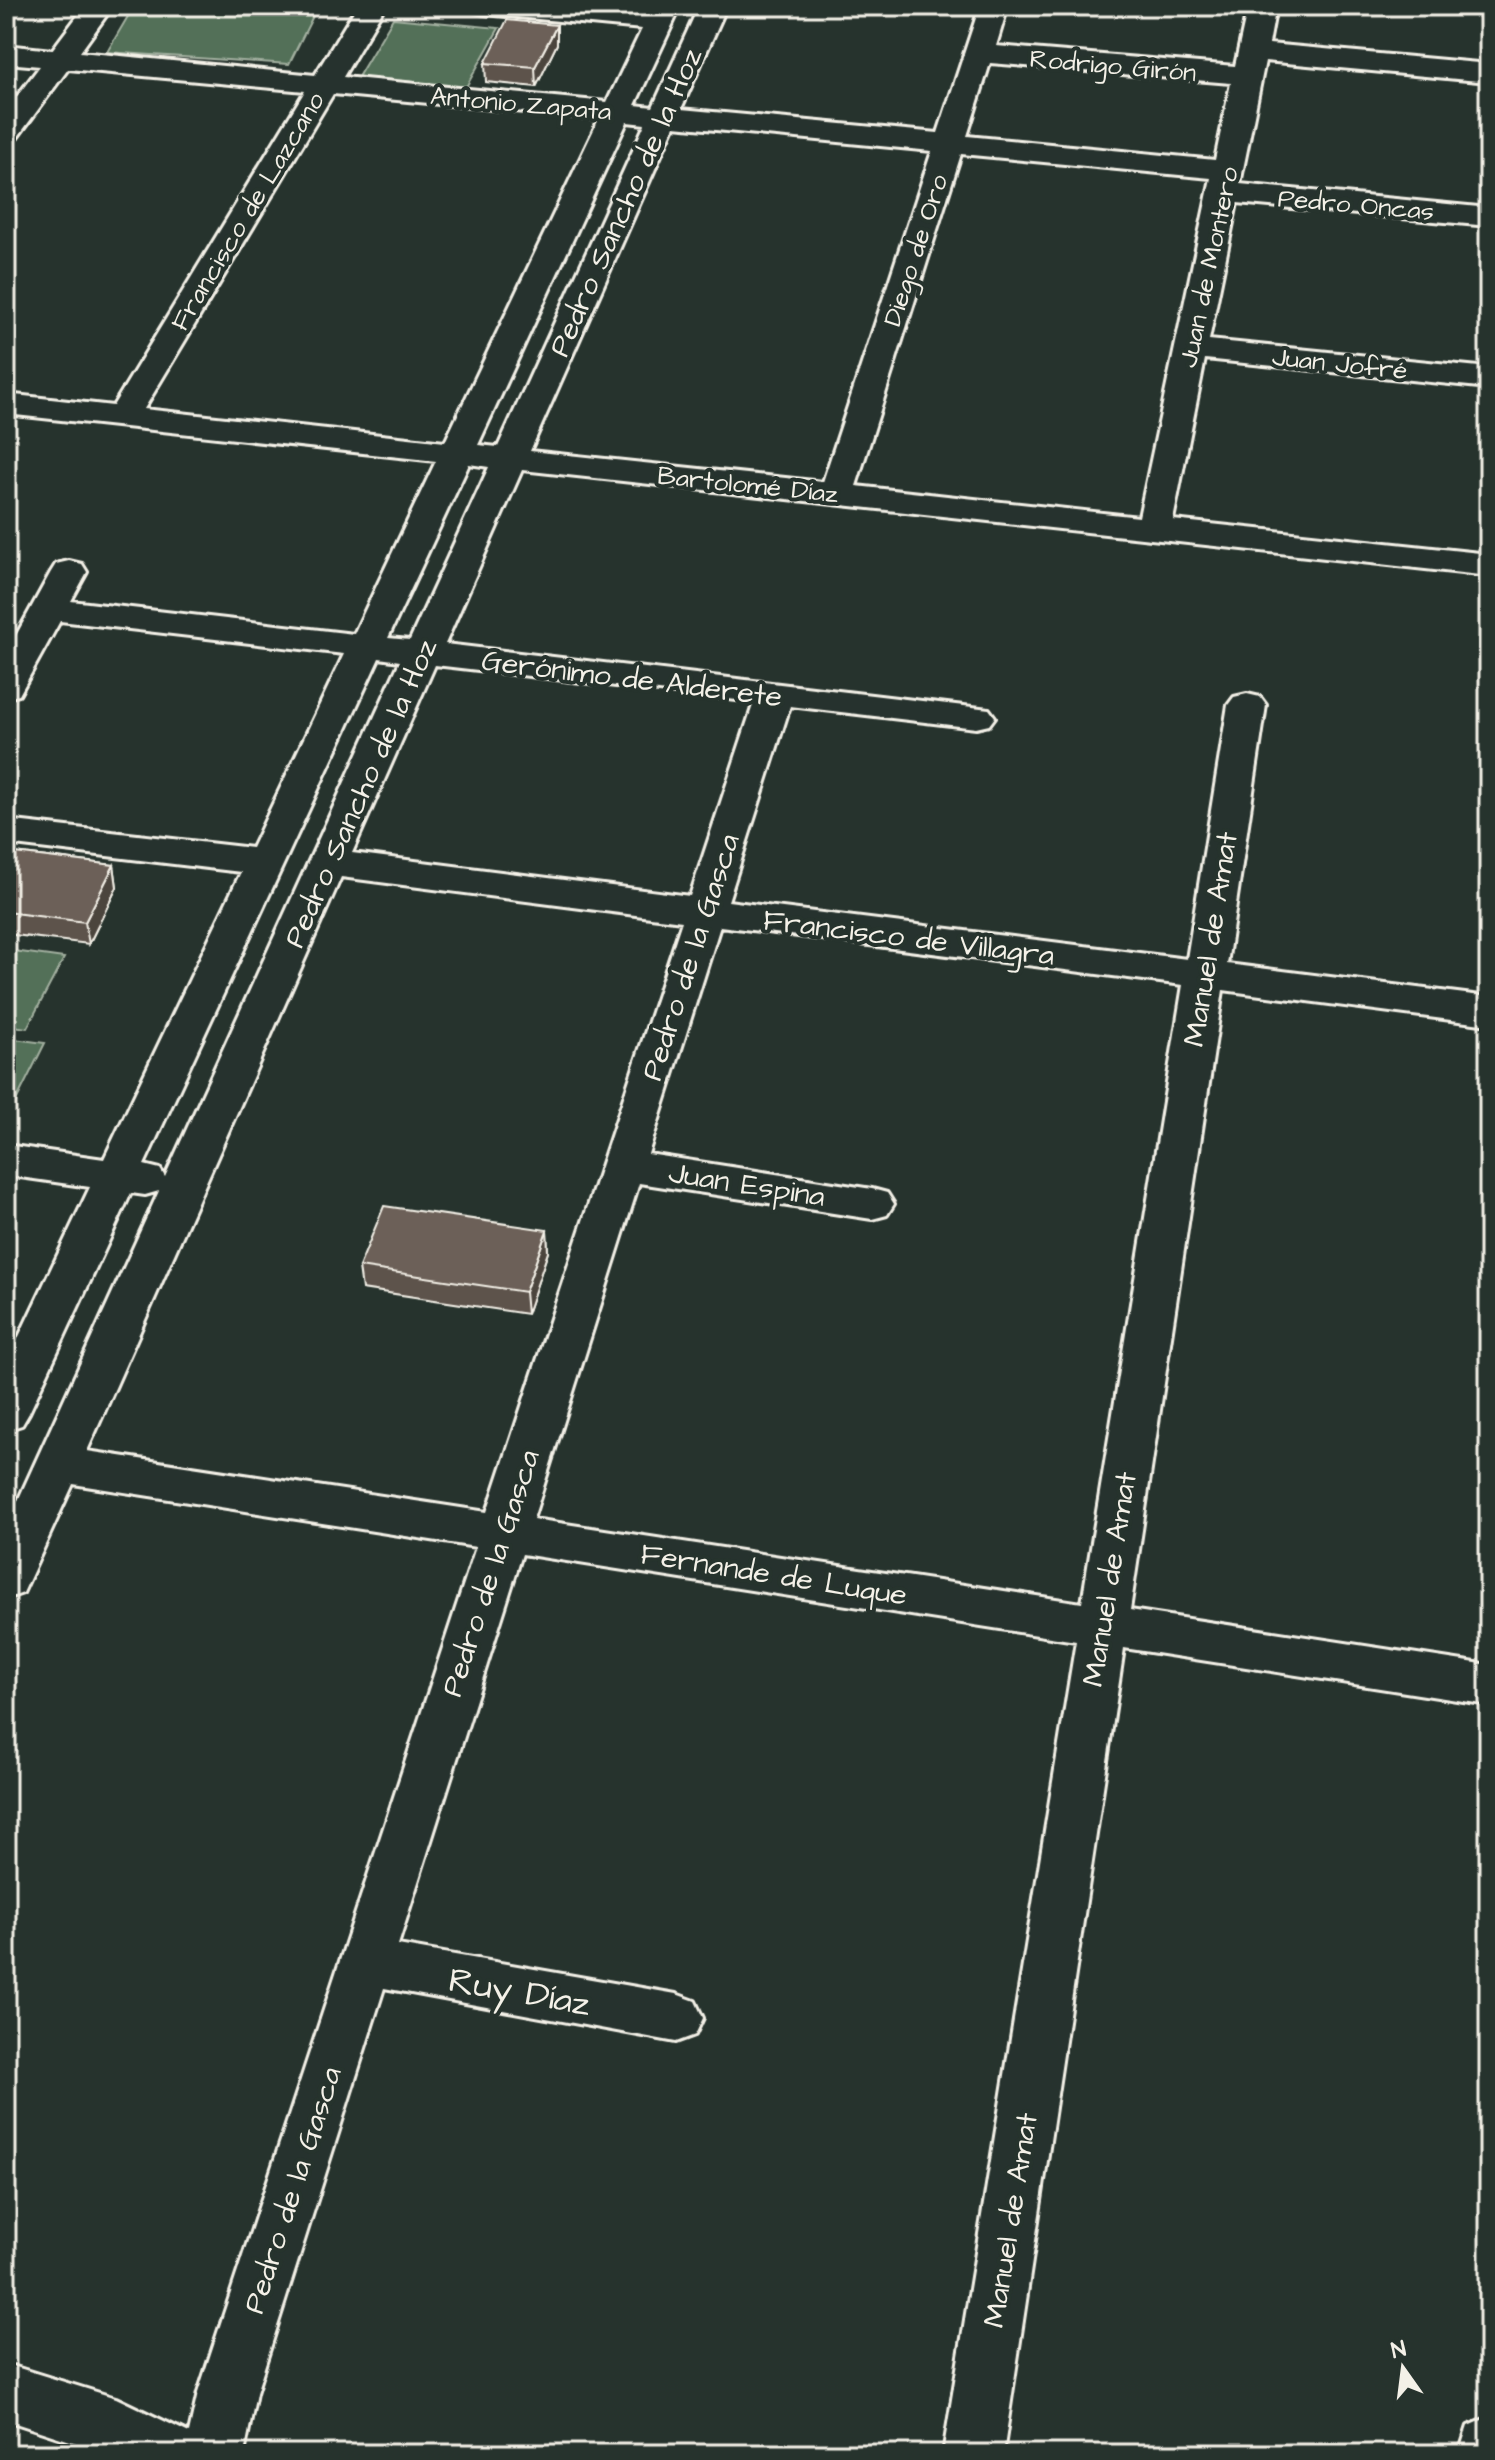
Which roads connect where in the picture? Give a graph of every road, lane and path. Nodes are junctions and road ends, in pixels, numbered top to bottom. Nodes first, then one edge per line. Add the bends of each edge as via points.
1 (99, 6) edge
2 (371, 6) edge
3 (485, 6) edge
4 (713, 6) edge
5 (994, 6) edge
6 (1262, 6) edge
7 (664, 14) edge
8 (979, 53) junction
9 (6, 54) edge
10 (59, 60) junction
11 (1250, 64) junction
12 (1489, 73) edge
13 (323, 84) junction
14 (618, 112) junction
15 (664, 116) junction
16 (6, 132) edge
17 (950, 143) junction
18 (1226, 181) junction
19 (1489, 217) edge
20 (1191, 348) junction
21 (1489, 378) edge
22 (6, 404) edge
23 (123, 416) junction
24 (458, 453) junction
25 (510, 459) junction
26 (836, 494) junction
27 (1154, 529) junction
28 (1489, 565) edge
29 (69, 572) dead end
30 (49, 609) junction
31 (366, 647) junction
32 (422, 654) junction
33 (6, 687) edge
34 (775, 694) junction
35 (1247, 705) dead end
36 (976, 717) dead end
37 (6, 832) edge
38 (265, 862) junction
39 (329, 863) junction
40 (705, 911) junction
41 (1205, 975) junction
42 (1489, 1011) edge
43 (6, 1160) edge
44 (622, 1165) junction
45 (117, 1176) junction
46 (183, 1185) junction
47 (872, 1204) dead end
48 (6, 1413) edge
49 (58, 1464) junction
50 (502, 1533) junction
51 (6, 1580) edge
52 (1101, 1625) junction
53 (1489, 1685) edge
54 (365, 1962) junction
55 (676, 2018) dead end
56 (6, 2392) edge
57 (1489, 2446) edge
58 (169, 2454) edge
59 (214, 2454) edge
60 (973, 2454) edge
61 (1489, 2454) edge

1 - 10 street
2 - 13 street, Francisco de Lazcano
3 - 7 street
4 - 15 street, Pedro Sancho de la Hoz
5 - 8 street, Diego de Oro
6 - 11 street, Juan de Montero
7 - 14 street, Pedro Sancho de la Hoz
8 - 11 street, Rodrigo Girón
8 - 17 street, Diego de Oro
9 - 10 street, Antonio Zapata
10 - 13 street, Antonio Zapata
10 - 16 street
11 - 12 street, Rodrigo Girón
11 - 18 street, Juan de Montero
13 - 14 street, Antonio Zapata
13 - 23 street, Francisco de Lazcano
14 - 15 street, Antonio Zapata
14 - 24 street, Pedro Sancho de la Hoz
15 - 17 street, Antonio Zapata
15 - 25 street, Pedro Sancho de la Hoz
17 - 18 street, Antonio Zapata
17 - 26 street, Diego de Oro
18 - 19 street, Pedro Oncas
18 - 20 street, Juan de Montero
20 - 21 street, Juan Jofré
20 - 27 street, Juan de Montero
22 - 23 street, Bartolomé Díaz
23 - 24 street, Bartolomé Díaz
24 - 25 street, Bartolomé Díaz
24 - 31 street, Pedro Sancho de la Hoz
25 - 26 street, Bartolomé Díaz
25 - 32 street, Pedro Sancho de la Hoz
26 - 27 street, Bartolomé Díaz
27 - 28 street, Bartolomé Díaz
29 - 30 street
30 - 31 street, Gerónimo de Alderete
30 - 33 street
31 - 32 street, Gerónimo de Alderete
31 - 38 street, Pedro Sancho de la Hoz
32 - 34 street, Gerónimo de Alderete
32 - 39 street, Pedro Sancho de la Hoz
34 - 36 street, Gerónimo de Alderete
34 - 40 street, Pedro de la Gasca
35 - 41 street, Manuel de Amat
37 - 38 street
38 - 45 street, Pedro Sancho de la Hoz
39 - 40 street, Francisco de Villagra
39 - 46 street, Pedro Sancho de la Hoz
40 - 41 street, Francisco de Villagra
40 - 44 street, Pedro de la Gasca
41 - 42 street, Francisco de Villagra
41 - 52 street, Manuel de Amat
43 - 45 street
44 - 47 street, Juan Espina
44 - 50 street, Pedro de la Gasca
45 - 46 street
45 - 48 street, Pedro Sancho de la Hoz
46 - 49 street, Pedro Sancho de la Hoz
49 - 50 street, Fernande de Luque
49 - 51 street, Pedro Sancho de la Hoz
50 - 52 street, Fernande de Luque
50 - 54 street, Pedro de la Gasca
52 - 53 street, Fernande de Luque
52 - 60 street, Manuel de Amat
54 - 55 street, Ruy Díaz
54 - 59 street, Pedro de la Gasca via 227,2393
56 - 58 street via 84,2414
57 - 61 street

